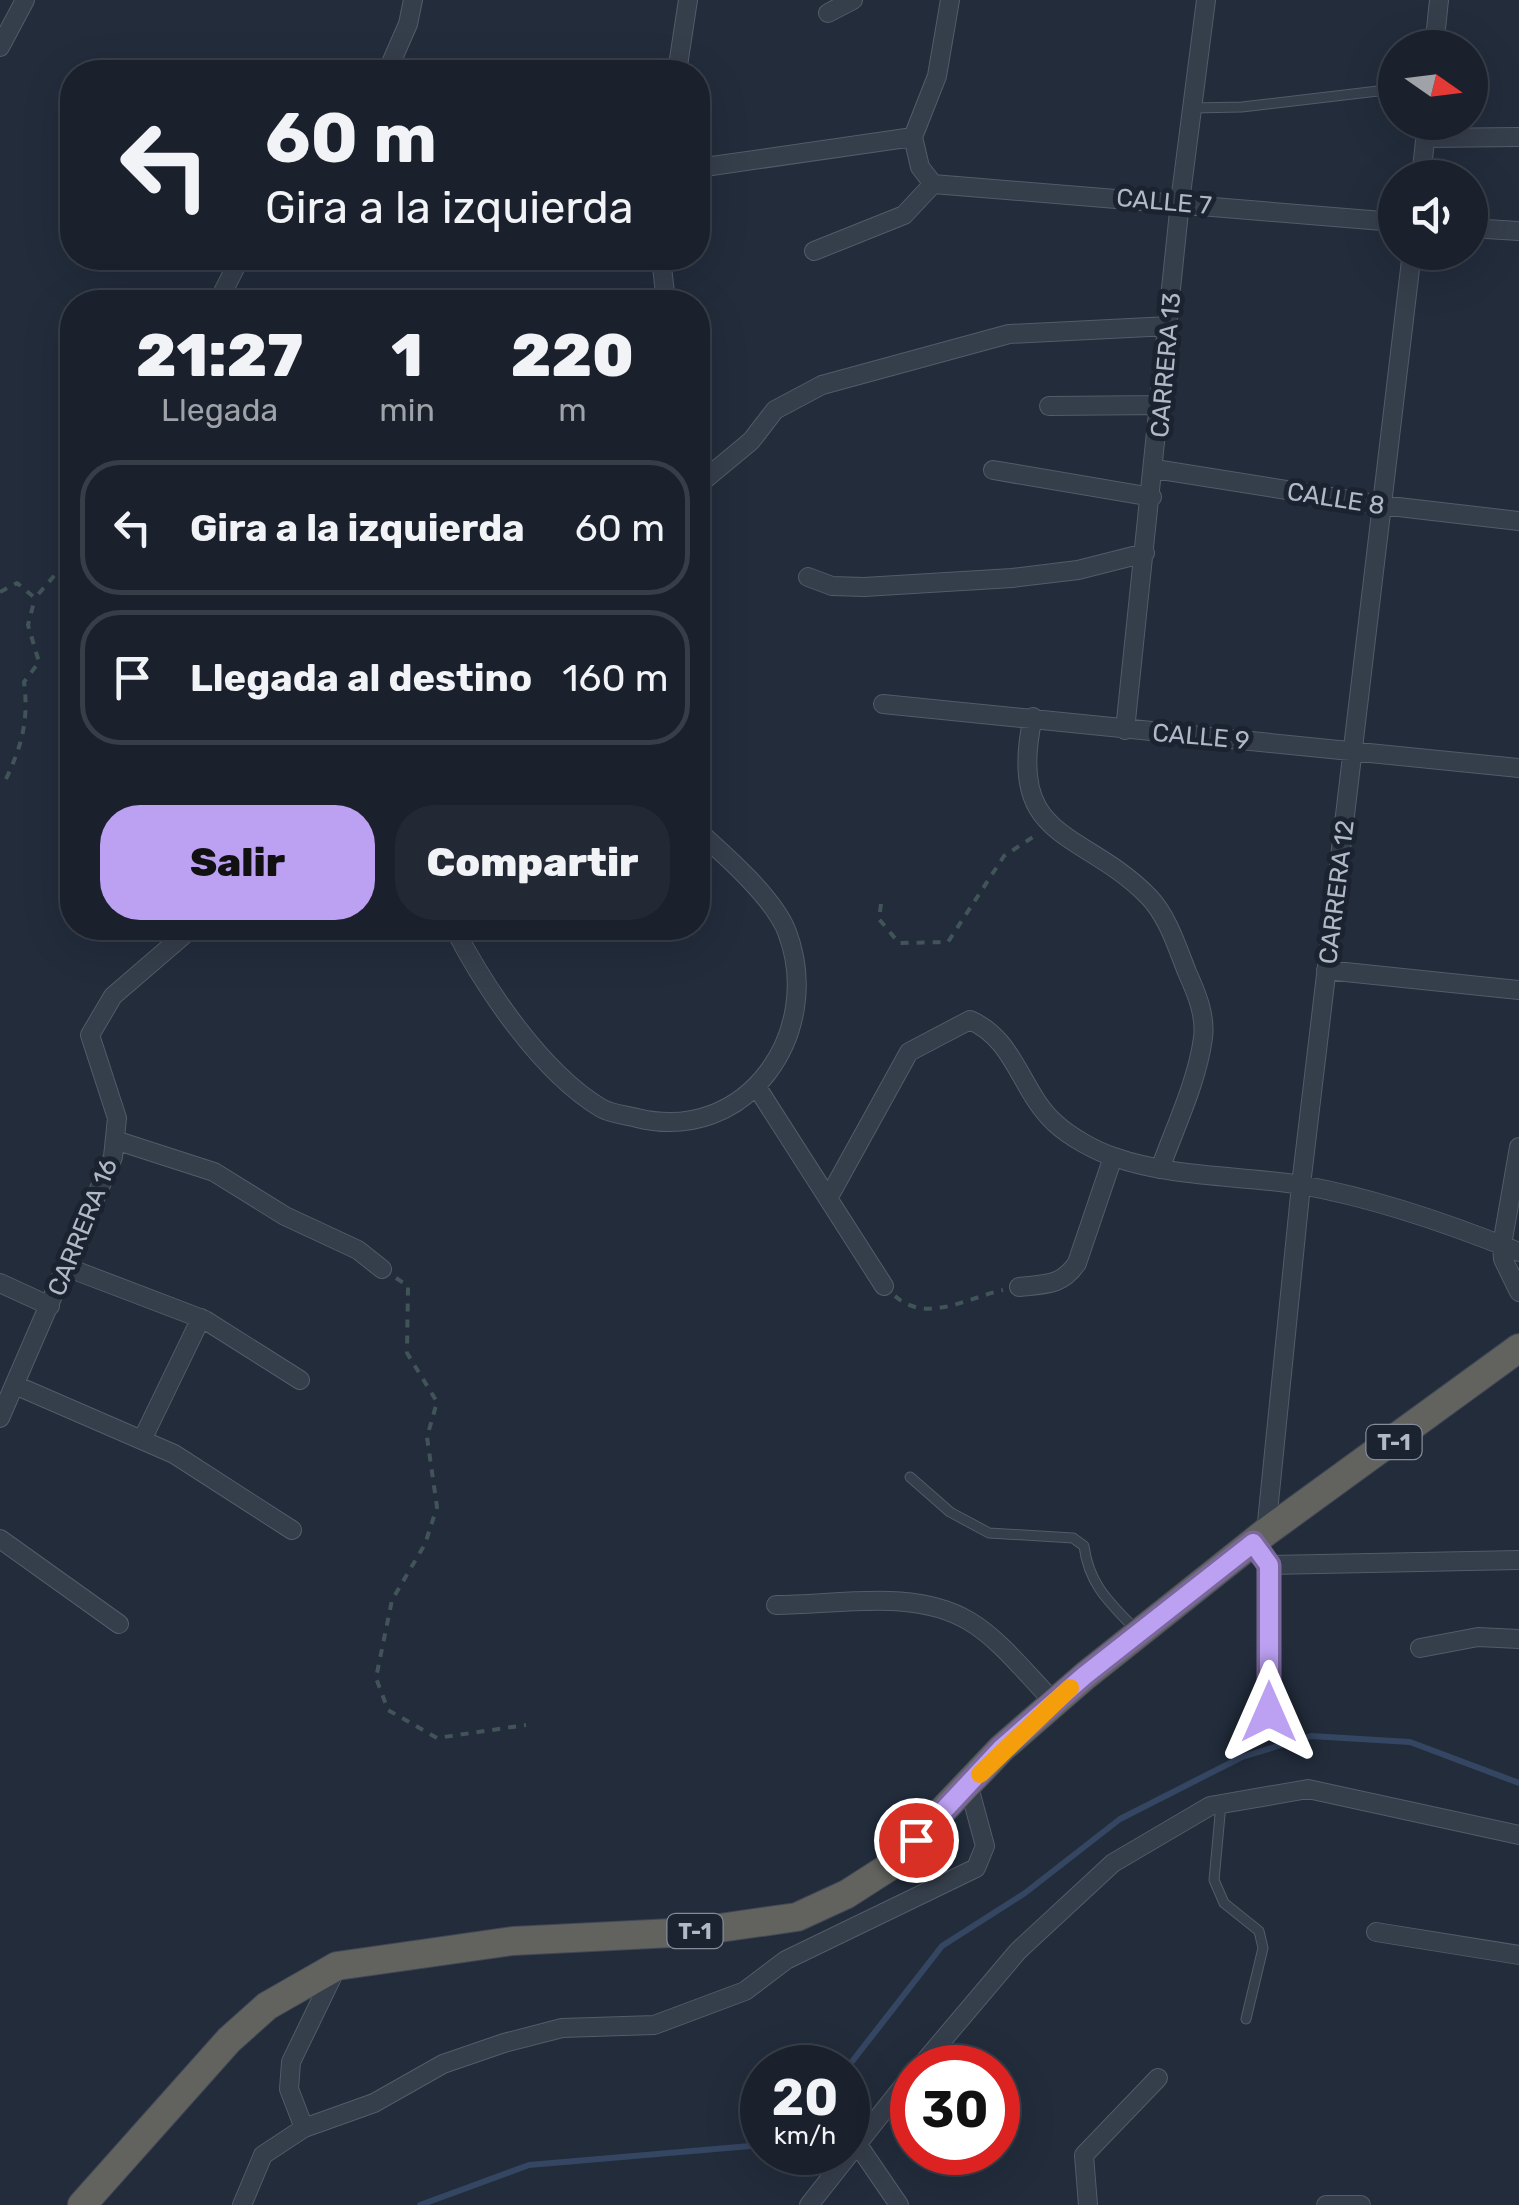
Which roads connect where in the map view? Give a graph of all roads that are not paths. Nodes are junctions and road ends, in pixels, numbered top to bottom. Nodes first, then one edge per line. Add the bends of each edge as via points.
1 (413, 0) edge
2 (688, 0) edge
3 (853, 0) edge
4 (950, 0) edge
5 (1206, 0) edge
6 (1439, 0) edge
7 (21, 1) edge
8 (828, 13) dead end
9 (1436, 30) edge
10 (0, 47) edge
11 (392, 60) edge
12 (679, 60) edge
13 (1378, 90) edge
14 (1193, 108) junction
15 (1488, 135) edge
16 (913, 137) junction
17 (1519, 137) edge
18 (710, 166) edge
19 (933, 184) junction
20 (1180, 202) junction
21 (1378, 220) edge
22 (1488, 229) edge
23 (1519, 232) edge
24 (814, 252) dead end
25 (1410, 270) edge
26 (1168, 326) junction
27 (1161, 405) junction
28 (1049, 406) dead end
29 (1155, 468) junction
30 (993, 470) dead end
31 (710, 475) edge
32 (1152, 496) junction
33 (1382, 505) junction
34 (1519, 521) edge
35 (1145, 553) junction
36 (808, 576) dead end
37 (883, 704) dead end
38 (1033, 718) junction
39 (1125, 730) junction
40 (1353, 749) junction
41 (1519, 768) edge
42 (710, 842) edge
43 (178, 940) edge
44 (460, 940) edge
45 (1326, 970) junction
46 (1519, 990) edge
47 (758, 1089) junction
48 (115, 1140) junction
49 (1519, 1148) edge
50 (1112, 1157) junction
51 (1160, 1169) junction
52 (1301, 1186) junction
53 (830, 1195) junction
54 (1511, 1248) edge
55 (66, 1267) junction
56 (382, 1269) road end
57 (0, 1283) edge
58 (884, 1286) road end
59 (1020, 1287) road end
60 (1519, 1292) edge
61 (50, 1306) junction
62 (201, 1318) junction
63 (1519, 1348) edge
64 (300, 1380) dead end
65 (15, 1384) junction
66 (0, 1418) edge
67 (142, 1440) junction
68 (910, 1477) dead end
69 (292, 1530) dead end
70 (0, 1540) edge
71 (1263, 1547) junction
72 (1519, 1560) edge
73 (776, 1605) dead end
74 (119, 1624) dead end
75 (1139, 1632) junction
76 (1519, 1638) edge
77 (1420, 1648) dead end
78 (1054, 1702) junction
79 (1269, 1712) dead end
80 (969, 1786) junction
81 (1221, 1804) junction
82 (1519, 1835) edge
83 (1376, 1932) dead end
84 (1519, 1955) edge
85 (337, 1966) junction
86 (1246, 2019) dead end
87 (938, 2045) edge
88 (1158, 2078) dead end
89 (890, 2101) edge
90 (870, 2125) edge
91 (304, 2128) junction
92 (870, 2163) edge
93 (831, 2175) edge
94 (82, 2205) edge
95 (242, 2205) edge
96 (808, 2205) edge
97 (899, 2205) edge
98 (1088, 2205) edge
99 (1326, 2205) edge
100 (1362, 2205) edge

1 - 11 street
2 - 12 street
3 - 8 street
4 - 16 street via 938,76
5 - 14 street, CARRERA 13
6 - 9 street
7 - 10 street
13 - 14 lane
14 - 20 street, CARRERA 13
15 - 17 street
16 - 18 street
16 - 19 street via 920,167
19 - 20 street, CALLE 7
19 - 24 street via 904,215
20 - 21 street, CALLE 7
20 - 26 street, CARRERA 13
22 - 23 street
25 - 33 street, CARRERA 12
26 - 27 street, CARRERA 13
26 - 31 street via 1009,334 822,385 775,410 752,442
27 - 28 street
27 - 29 street, CARRERA 13
29 - 32 street, CARRERA 13
29 - 33 street, CALLE 8
30 - 32 street
32 - 35 street, CARRERA 13
33 - 34 street, CALLE 8
33 - 40 street, CARRERA 12
35 - 36 street via 1012,578 864,588
35 - 39 street, CARRERA 13
37 - 38 street, CALLE 9
38 - 39 street, CALLE 9
38 - 51 street via 1025,761 1036,806 1049,826 1152,899 1196,993 1204,1036
39 - 40 street, CALLE 9
40 - 41 street, CALLE 9
40 - 45 street, CARRERA 12
42 - 47 street via 786,930 793,956 791,1034
43 - 48 street, CARRERA 16 via 113,996 90,1034 117,1118
44 - 47 street via 480,978 554,1069 603,1109 655,1122 700,1120
45 - 46 street
45 - 52 street, CARRERA 12
47 - 53 street
48 - 55 street, CARRERA 16
48 - 56 street via 214,1172
49 - 54 street
50 - 51 street
50 - 53 street via 1054,1122 1006,1048 970,1020 910,1052
50 - 59 street via 1068,1276 1056,1284
51 - 52 street
52 - 54 street
52 - 71 street, CARRERA 12
53 - 58 street
54 - 60 street via 1503,1259
55 - 61 street, CARRERA 16
55 - 62 street
57 - 61 street
61 - 65 street, CARRERA 16
62 - 64 street
62 - 67 street
63 - 71 highway, T-1
65 - 66 street, CARRERA 16
65 - 67 street
67 - 69 street
68 - 75 lane via 950,1512 989,1533 1072,1538 1084,1546 1097,1589
70 - 74 street
71 - 72 street
71 - 75 highway, T-1
71 - 79 street, CARRERA 12
73 - 78 street via 897,1602 945,1610 973,1624
75 - 78 highway, T-1
76 - 77 street via 1478,1637
78 - 80 highway, T-1
80 - 85 highway, T-1 via 890,1867 797,1917 692,1932 513,1941
80 - 91 street via 985,1846 976,1868 786,1960 745,1990 654,2024 562,2028 504,2042
81 - 82 street via 1308,1789
81 - 86 lane via 1214,1880 1224,1903 1259,1931 1263,1948
81 - 87 street via 1113,1862 1018,1951
83 - 84 street
85 - 91 street via 290,2062 289,2089
85 - 94 highway, T-1 via 266,2006 229,2040
88 - 98 street via 1084,2155
89 - 90 street
91 - 95 street via 263,2155
92 - 97 street
93 - 96 street
99 - 100 street

